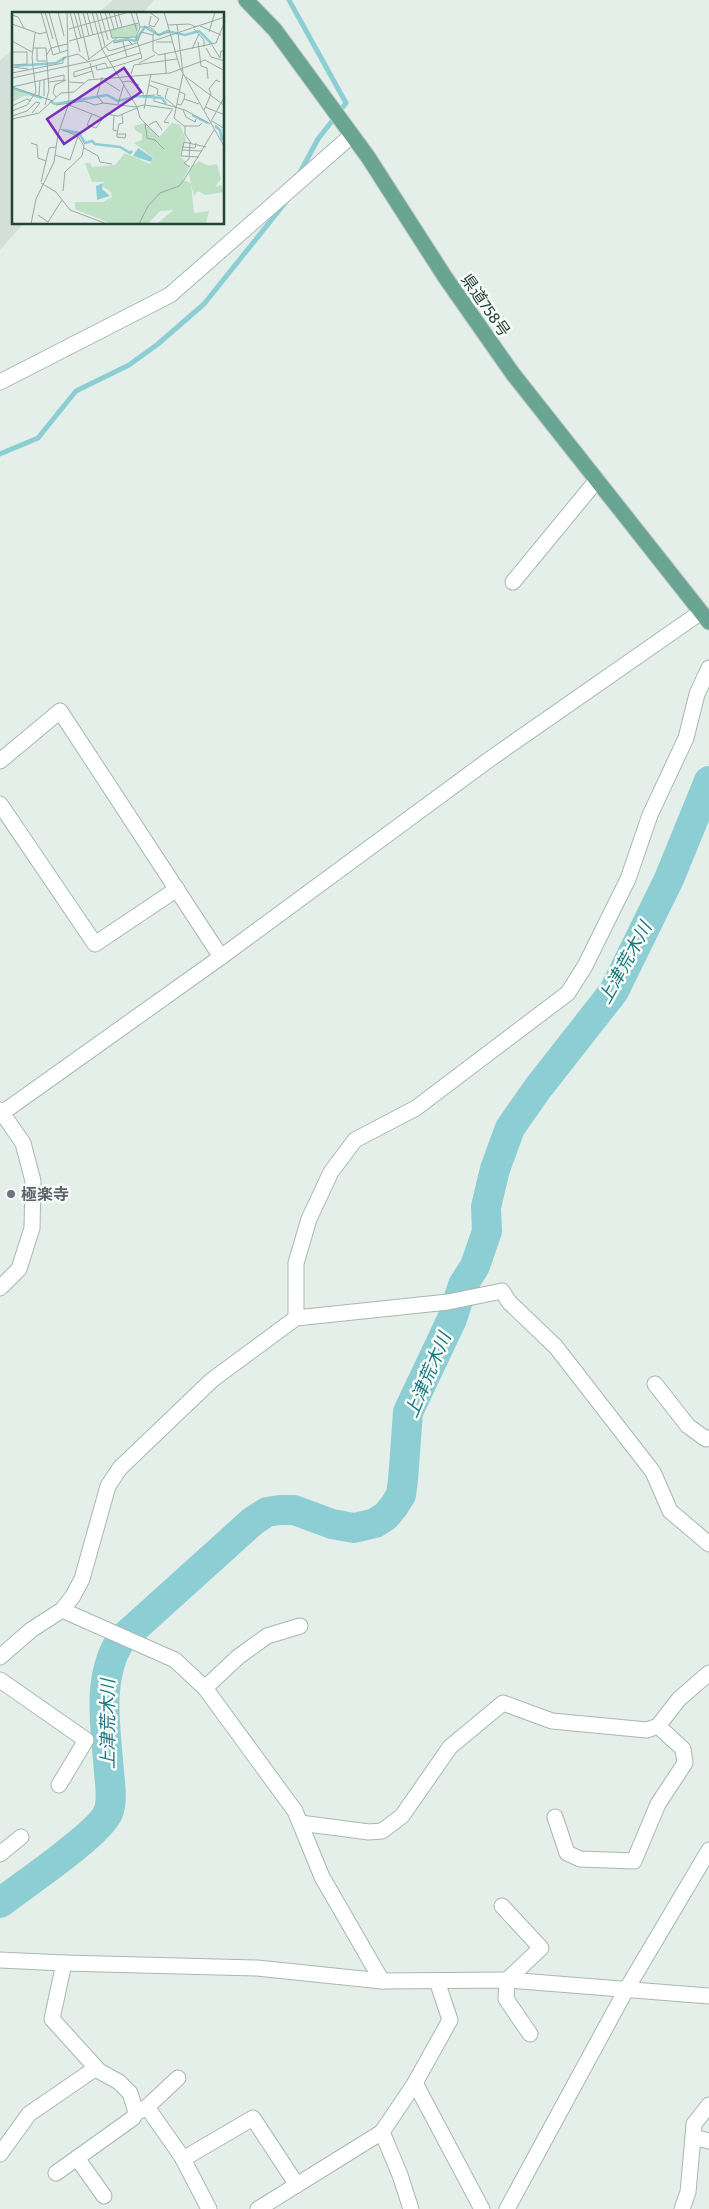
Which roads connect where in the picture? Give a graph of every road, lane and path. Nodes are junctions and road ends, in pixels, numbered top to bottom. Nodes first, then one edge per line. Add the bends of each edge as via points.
1 (246, 0) edge
2 (351, 136) junction
3 (0, 382) edge
4 (597, 480) junction
5 (514, 582) dead end
6 (705, 617) edge
7 (709, 668) edge
8 (0, 761) edge
9 (0, 804) edge
10 (177, 889) junction
11 (221, 957) junction
12 (1, 1112) edge
13 (0, 1288) edge
14 (296, 1318) junction
15 (656, 1384) dead end
16 (709, 1438) edge
17 (709, 1544) edge
18 (62, 1610) junction
19 (300, 1626) dead end
20 (0, 1657) edge
21 (709, 1673) edge
22 (0, 1680) edge
23 (204, 1688) junction
24 (658, 1726) junction
25 (59, 1785) dead end
26 (555, 1817) dead end
27 (300, 1824) junction
28 (21, 1837) dead end
29 (709, 1850) edge
30 (0, 1854) edge
31 (502, 1906) dead end
32 (0, 1960) edge
33 (64, 1964) junction
34 (507, 1980) junction
35 (437, 1981) junction
36 (382, 1982) junction
37 (626, 1990) junction
38 (709, 1996) edge
39 (530, 2034) dead end
40 (96, 2068) junction
41 (178, 2078) dead end
42 (415, 2083) junction
43 (709, 2105) edge
44 (142, 2110) junction
45 (382, 2132) junction
46 (693, 2137) junction
47 (709, 2141) edge
48 (0, 2154) edge
49 (77, 2158) junction
50 (183, 2160) junction
51 (56, 2173) dead end
52 (297, 2184) junction
53 (104, 2196) dead end
54 (209, 2209) edge
55 (258, 2209) edge
56 (411, 2209) edge
57 (482, 2209) edge
58 (507, 2209) edge
59 (682, 2209) edge

1 - 2 main road, 県道758号 via 275,30
2 - 3 street via 170,295
2 - 4 main road, 県道758号 via 513,374
4 - 5 street
4 - 6 main road, 県道758号
6 - 11 street via 490,759
7 - 14 street via 697,694 686,738 650,815 628,880 586,966 568,993 416,1108 355,1140 331,1172 309,1219 296,1263
8 - 10 street via 60,711
9 - 10 street via 95,944
10 - 11 street
11 - 12 street
12 - 13 street via 23,1144 33,1181 32,1228 19,1269
14 - 17 street via 448,1302 502,1291 556,1347 653,1472 670,1510
14 - 18 street via 212,1380 120,1468 108,1486 82,1579
15 - 16 street via 688,1426
18 - 20 street via 31,1630
18 - 23 street via 175,1660
19 - 23 street via 267,1636
21 - 24 street via 680,1699
22 - 25 street via 86,1740
23 - 27 street via 295,1810
24 - 26 street via 683,1749 685,1762 658,1804 634,1861 580,1859 567,1853
24 - 27 street via 647,1730 552,1721 503,1703 450,1747 402,1816 382,1831
27 - 36 street via 322,1877
28 - 30 street
29 - 37 street
31 - 34 street via 541,1948
32 - 33 street
33 - 36 street via 257,1968
33 - 40 street via 52,2019
34 - 35 street
34 - 37 street
34 - 39 street via 506,2000
35 - 36 street
35 - 42 street via 450,2020
37 - 38 street
37 - 58 street
40 - 44 street via 119,2082
40 - 48 street via 29,2114
41 - 44 street
42 - 45 street
42 - 57 street
43 - 46 street via 694,2124
44 - 49 street
44 - 50 street
45 - 52 street
45 - 56 street
46 - 47 street
46 - 59 street via 688,2192
49 - 51 street
49 - 53 street
50 - 52 street via 253,2118
50 - 54 street
52 - 55 street

